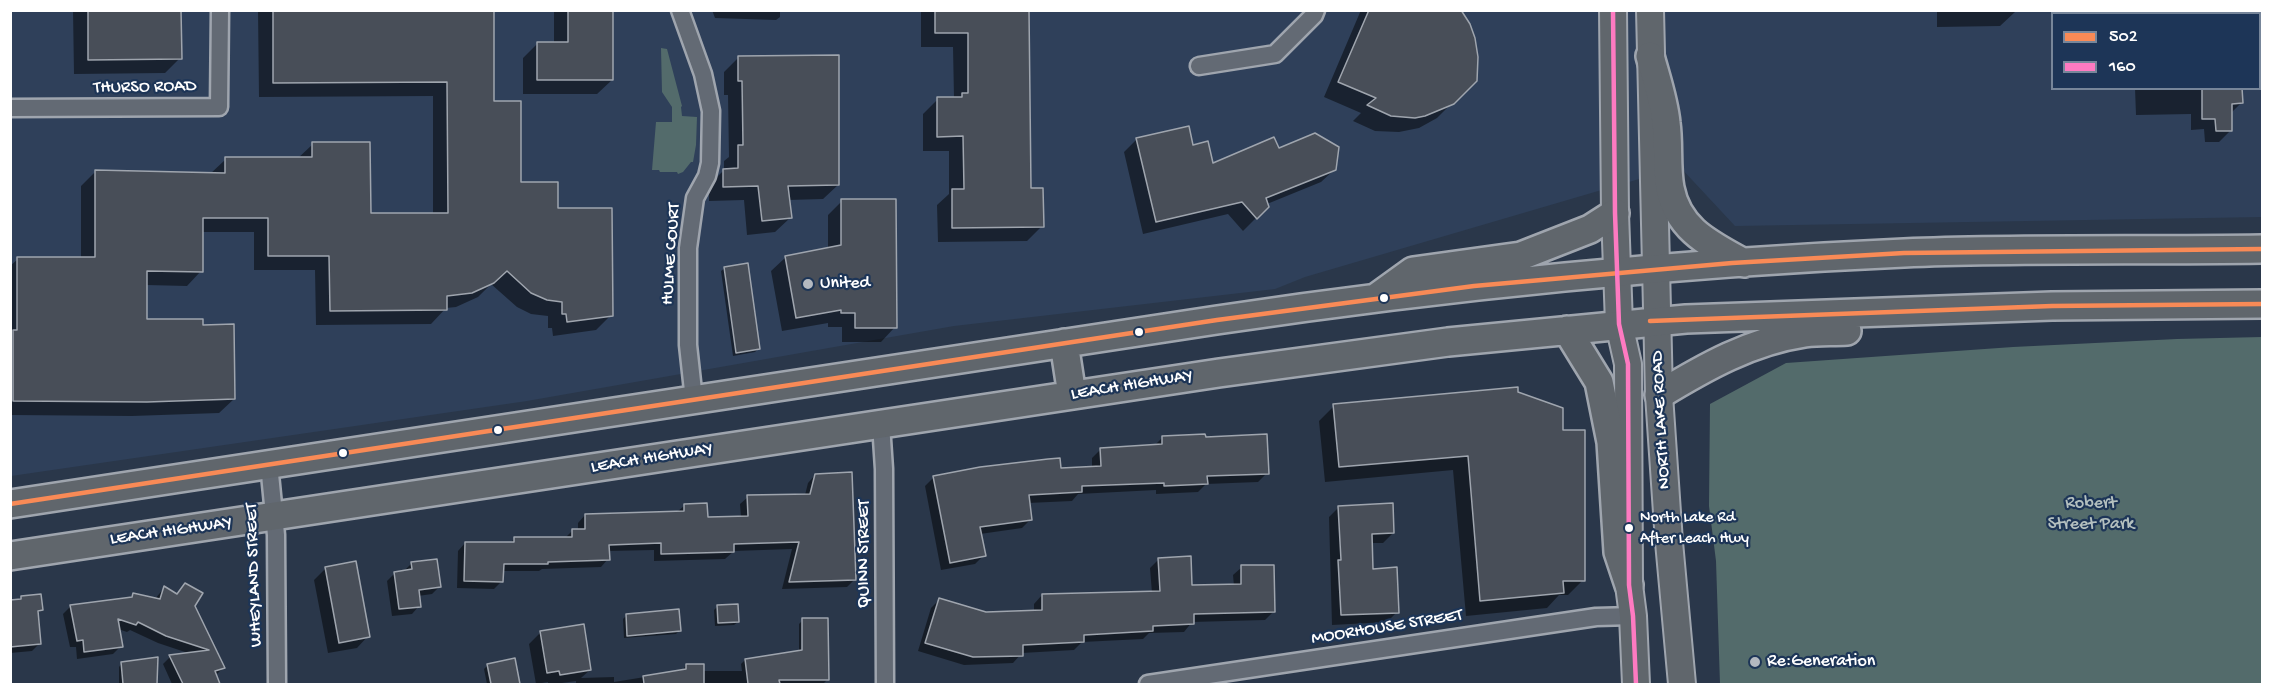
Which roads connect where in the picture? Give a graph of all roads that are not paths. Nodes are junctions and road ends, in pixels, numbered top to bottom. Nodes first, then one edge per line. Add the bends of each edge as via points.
1 (220, 10) edge
2 (680, 10) edge
3 (1316, 10) edge
4 (1650, 10) edge
5 (1612, 12) edge
6 (1650, 56) junction
7 (1198, 66) dead end
8 (10, 108) edge
9 (1615, 213) junction
10 (2262, 249) edge
11 (1744, 263) junction
12 (1655, 268) junction
13 (1617, 272) junction
14 (1376, 298) junction
15 (2262, 304) edge
16 (2052, 306) junction
17 (1656, 321) junction
18 (1619, 324) junction
19 (1567, 330) junction
20 (1064, 344) junction
21 (1659, 395) junction
22 (1072, 396) junction
23 (694, 399) junction
24 (881, 424) junction
25 (269, 464) junction
26 (10, 504) edge
27 (275, 517) junction
28 (10, 556) edge
29 (1629, 585) junction
30 (1633, 616) junction
31 (277, 684) edge
32 (885, 684) edge
33 (1148, 684) edge
34 (1636, 684) edge
35 (1682, 684) edge

1 - 8 street, THURSO ROAD via 219,107
2 - 23 street, HULME COURT via 703,74 711,111 710,162 692,208 688,248 688,345
3 - 7 street via 1275,54
4 - 6 main road, NORTH LAKE ROAD
5 - 9 main road, NORTH LAKE ROAD
6 - 11 highway via 1667,124 1674,202 1683,220 1703,240
6 - 12 main road, NORTH LAKE ROAD
9 - 13 main road, NORTH LAKE ROAD
9 - 14 highway via 1590,229 1521,256 1413,271
10 - 11 highway via 1907,253
11 - 12 highway
12 - 13 highway
12 - 17 main road, NORTH LAKE ROAD
13 - 14 highway
13 - 18 main road, NORTH LAKE ROAD
14 - 20 highway
15 - 16 highway, LEACH HIGHWAY
16 - 17 highway, LEACH HIGHWAY
16 - 21 highway via 2009,322 1805,333 1725,358
17 - 18 highway, LEACH HIGHWAY
17 - 21 main road, NORTH LAKE ROAD
18 - 19 highway, LEACH HIGHWAY
18 - 29 main road, NORTH LAKE ROAD via 1628,364
19 - 22 highway, LEACH HIGHWAY via 1337,356
19 - 29 highway via 1599,382 1611,442 1618,552
20 - 22 highway
20 - 23 highway
21 - 35 main road, NORTH LAKE ROAD
22 - 24 highway, LEACH HIGHWAY
23 - 25 highway
24 - 27 highway, LEACH HIGHWAY
24 - 32 street, QUINN STREET
25 - 26 highway
25 - 27 street, WHEYLAND STREET
27 - 28 highway, LEACH HIGHWAY
27 - 31 street, WHEYLAND STREET
29 - 30 main road, NORTH LAKE ROAD
30 - 33 street, MOORHOUSE STREET via 1585,618
30 - 34 main road, NORTH LAKE ROAD

